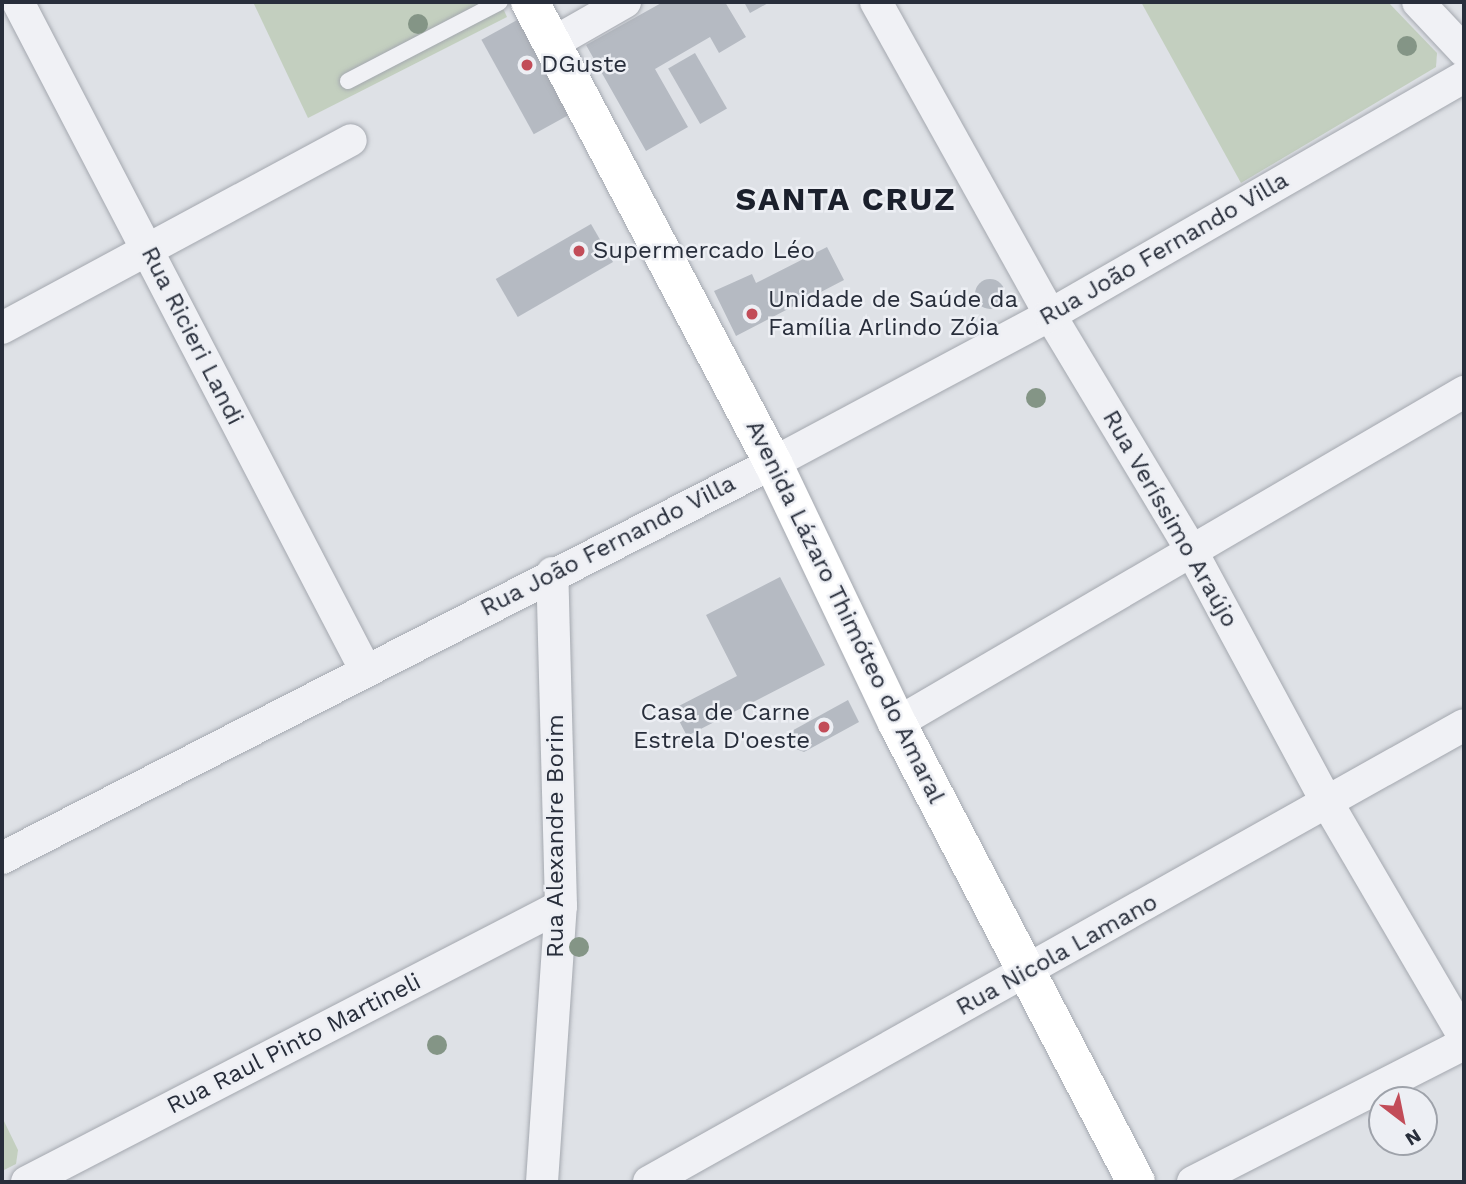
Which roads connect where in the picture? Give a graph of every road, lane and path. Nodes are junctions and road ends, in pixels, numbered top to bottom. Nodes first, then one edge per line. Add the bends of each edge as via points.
1 (18, 2) edge
2 (500, 2) edge
3 (530, 2) edge
4 (625, 2) edge
5 (876, 2) edge
6 (1418, 2) edge
7 (553, 43) junction
8 (1464, 51) edge
9 (1464, 77) edge
10 (348, 81) dead end
11 (351, 140) dead end
12 (148, 251) junction
13 (1050, 315) junction
14 (2, 328) edge
15 (1464, 392) edge
16 (773, 463) junction
17 (1191, 550) junction
18 (552, 573) junction
19 (366, 671) junction
20 (897, 723) junction
21 (1464, 725) edge
22 (1328, 804) junction
23 (2, 858) edge
24 (561, 906) junction
25 (1028, 971) junction
26 (1464, 1037) edge
27 (1464, 1044) edge
28 (27, 1182) edge
29 (542, 1182) edge
30 (649, 1182) edge
31 (1136, 1182) edge
32 (1193, 1182) edge

1 - 12 street, Rua Ricieri Landi
2 - 10 lane
3 - 7 main road, Avenida Lázaro Thimóteo do Amaral
4 - 7 street
5 - 13 street, Rua Veríssimo Araújo
6 - 8 street
7 - 16 main road, Avenida Lázaro Thimóteo do Amaral
9 - 13 street, Rua João Fernando Villa
11 - 12 street
12 - 14 street
12 - 19 street, Rua Ricieri Landi
13 - 16 street, Rua João Fernando Villa
13 - 17 street, Rua Veríssimo Araújo
15 - 17 street
16 - 18 street, Rua João Fernando Villa
16 - 20 main road, Avenida Lázaro Thimóteo do Amaral
17 - 20 street
17 - 22 street, Rua Veríssimo Araújo
18 - 19 street, Rua João Fernando Villa
18 - 24 street, Rua Alexandre Borim
19 - 23 street, Rua João Fernando Villa
20 - 25 main road, Avenida Lázaro Thimóteo do Amaral
21 - 22 street, Rua Nicola Lamano
22 - 25 street, Rua Nicola Lamano
22 - 26 street, Rua Veríssimo Araújo
24 - 28 street, Rua Raul Pinto Martineli
24 - 29 street, Rua Alexandre Borim
25 - 30 street, Rua Nicola Lamano
25 - 31 main road, Avenida Lázaro Thimóteo do Amaral
27 - 32 street

